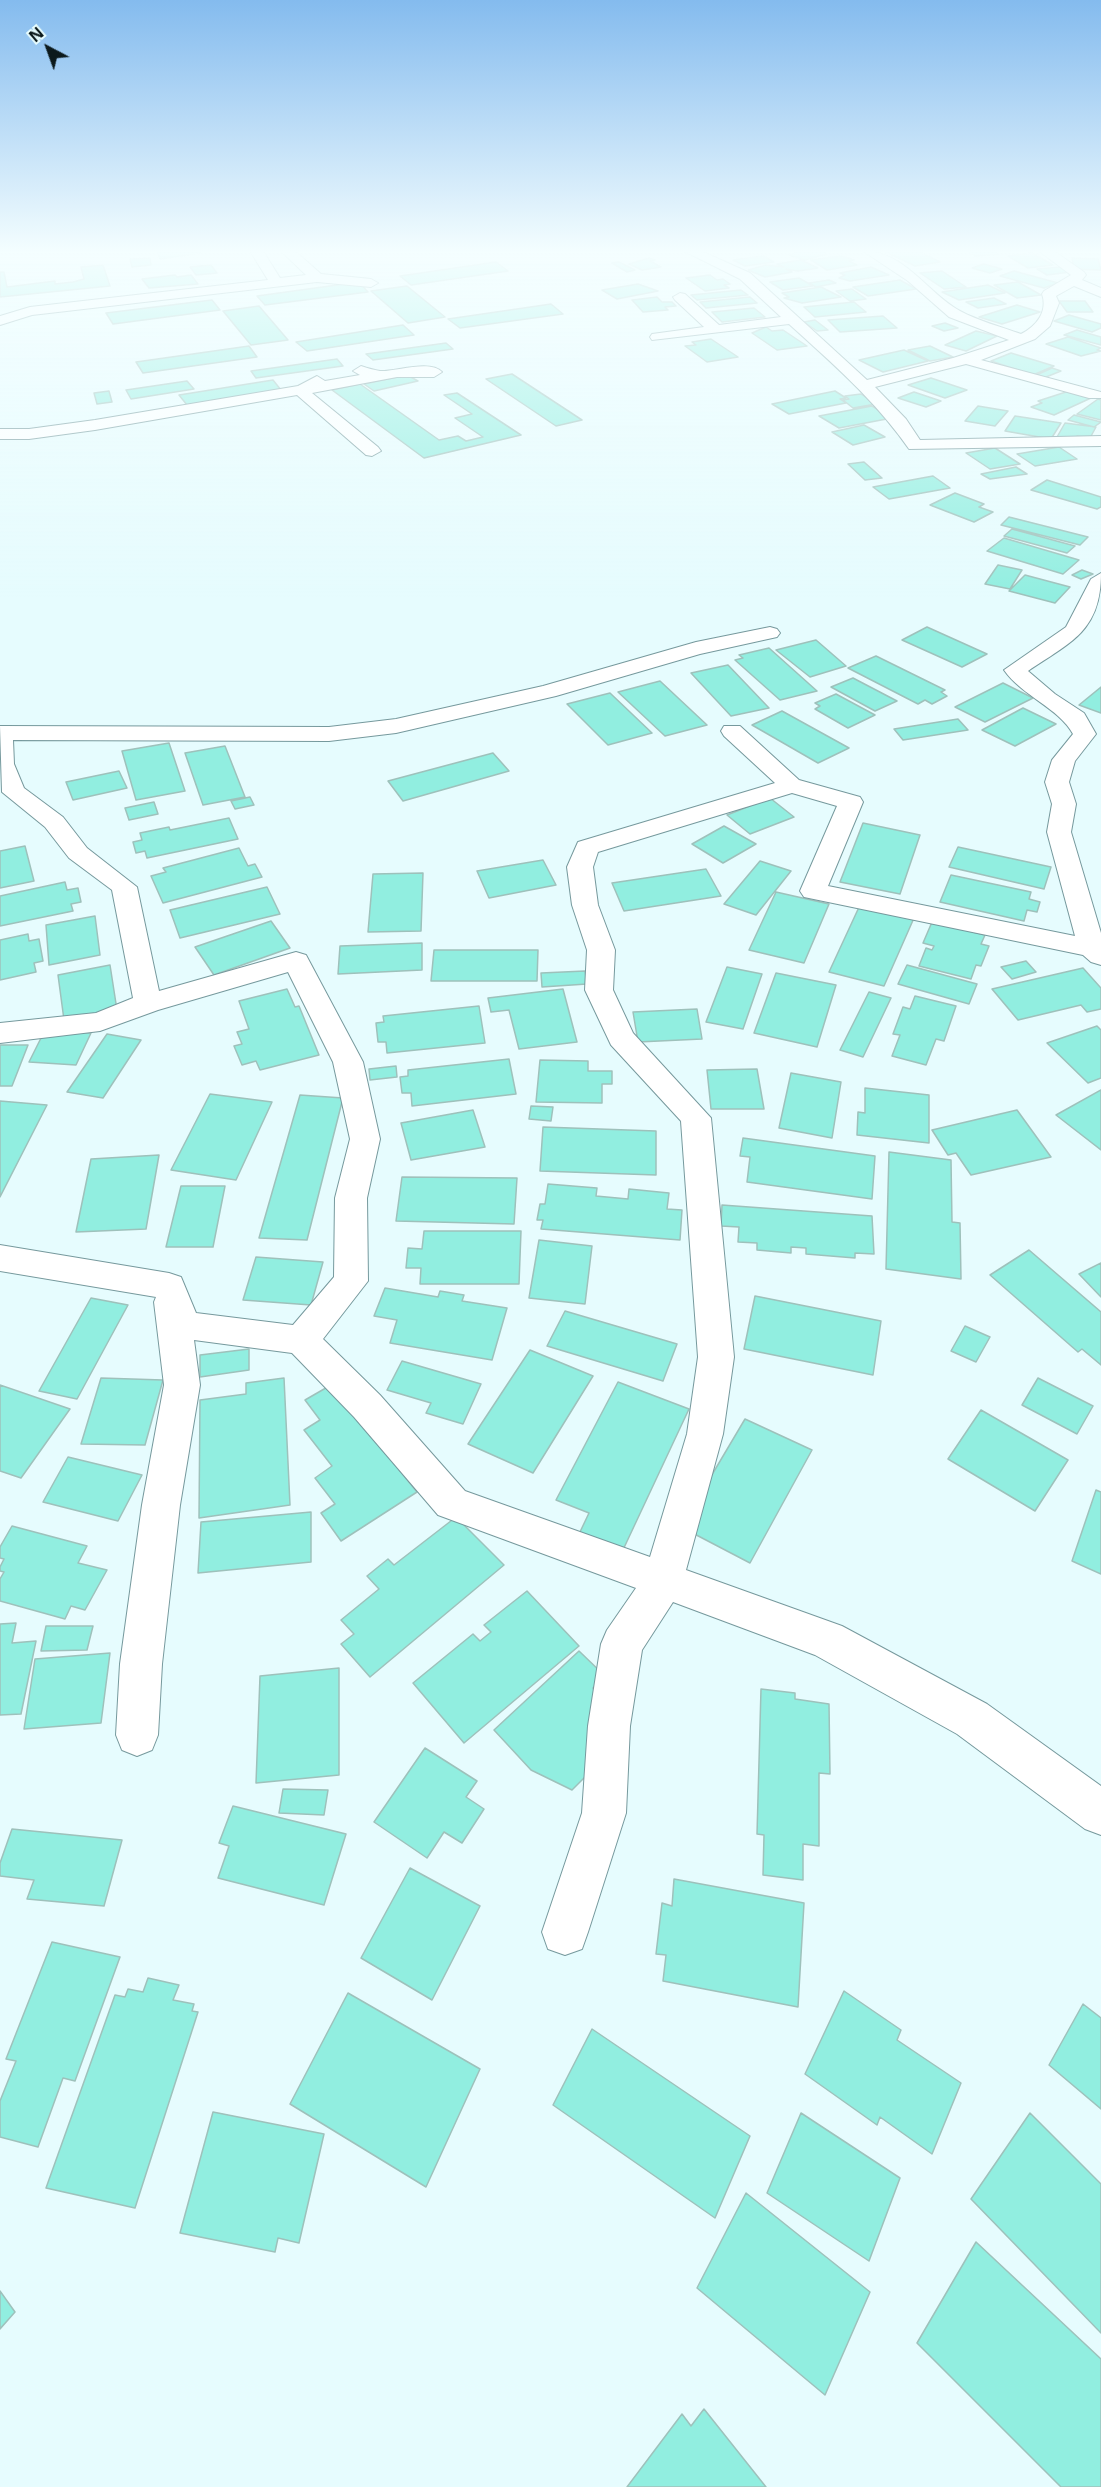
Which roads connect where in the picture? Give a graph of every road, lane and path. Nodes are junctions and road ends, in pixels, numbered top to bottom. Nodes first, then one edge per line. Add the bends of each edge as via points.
1 (844, 367) edge
2 (930, 367) edge
3 (988, 367) edge
4 (434, 372) dead end
5 (383, 376) junction
6 (864, 385) junction
7 (304, 389) junction
8 (1095, 395) dead end
9 (0, 434) edge
10 (1101, 441) edge
11 (372, 451) dead end
12 (1101, 579) edge
13 (770, 633) dead end
14 (732, 731) dead end
15 (1, 734) edge
16 (791, 785) junction
17 (1097, 952) edge
18 (148, 1003) junction
19 (0, 1033) edge
20 (0, 1258) edge
21 (169, 1286) junction
22 (301, 1340) junction
23 (663, 1582) junction
24 (137, 1735) dead end
25 (1101, 1813) edge
26 (565, 1932) dead end

1 - 6 street
2 - 6 street
3 - 8 street
4 - 5 street
5 - 7 street
5 - 7 street via 359,371 348,379 334,370
6 - 10 street via 915,444
7 - 9 street via 95,425
7 - 11 street via 303,393
12 - 17 street via 1083,631 1015,670 1047,699 1076,718 1085,734 1064,760 1057,782 1064,804 1059,832
13 - 15 street via 696,648 548,691 396,726 329,734
14 - 16 street
15 - 18 street via 2,764 14,792 54,822 78,853 124,887
16 - 17 street via 851,802 813,891
16 - 23 street via 741,804 686,816 587,847 580,867 585,905 601,950 599,990 621,1038 696,1118 716,1357 705,1434
18 - 19 street via 100,1022
18 - 22 street via 297,960 348,1062 365,1139 351,1198 351,1281
20 - 21 street
21 - 22 street via 184,1325
21 - 24 street via 182,1385 161,1505 141,1664
22 - 23 street via 367,1406 452,1503
23 - 25 street via 828,1640 972,1719
23 - 26 street via 622,1644 609,1726 604,1814

